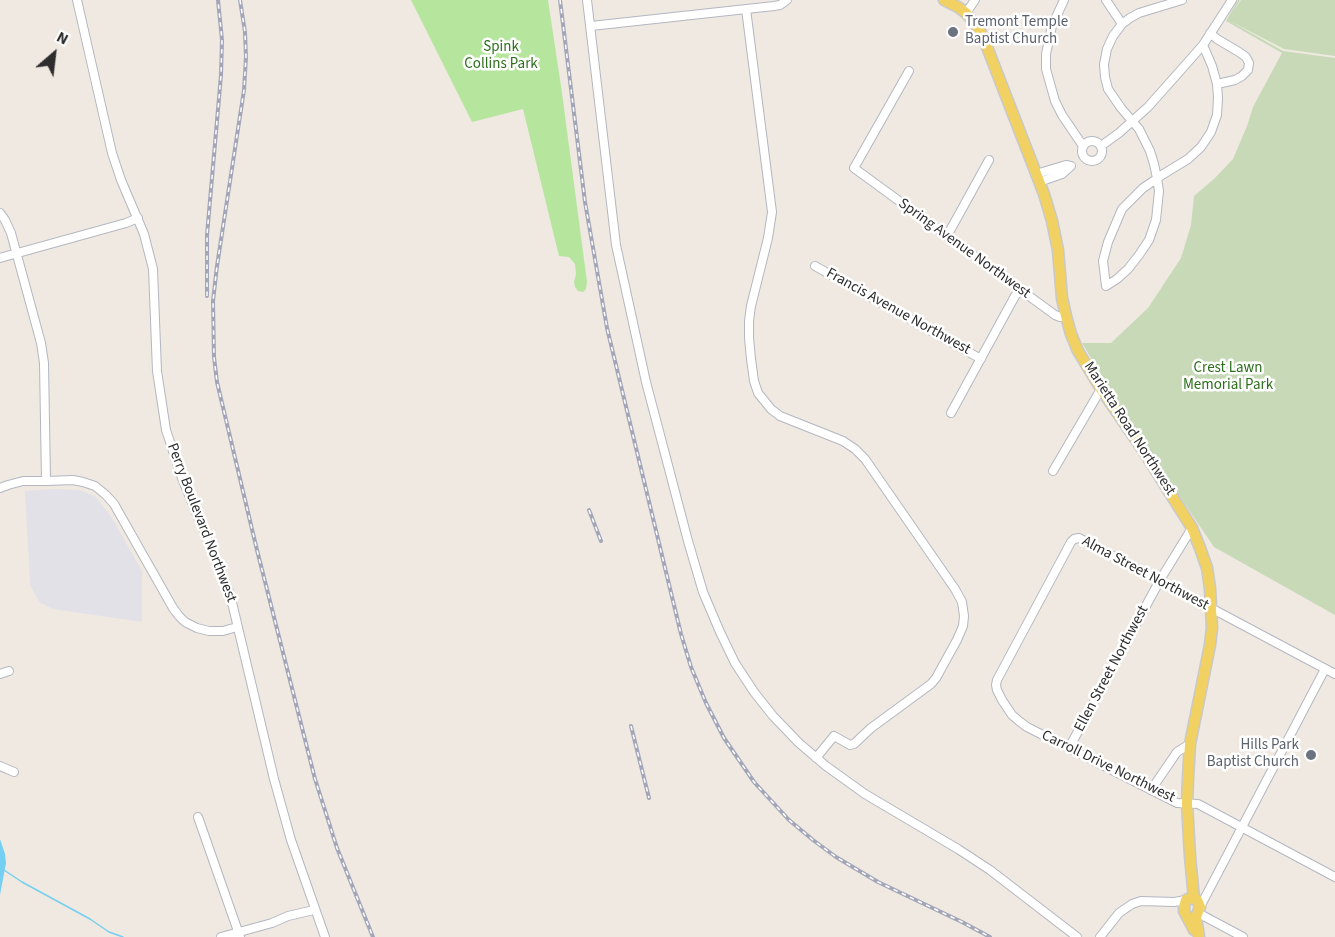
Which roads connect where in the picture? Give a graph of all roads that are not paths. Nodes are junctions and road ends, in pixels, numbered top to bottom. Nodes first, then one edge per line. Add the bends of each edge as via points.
1 (77, 0) edge
2 (588, 0) edge
3 (788, 0) edge
4 (944, 0) edge
5 (975, 0) edge
6 (1064, 0) edge
7 (1106, 0) edge
8 (1182, 0) edge
9 (1232, 0) edge
10 (1170, 2) edge
11 (746, 9) junction
12 (966, 13) junction
13 (1122, 24) junction
14 (591, 26) junction
15 (1210, 33) junction
16 (1203, 45) junction
17 (909, 71) dead end
18 (1217, 84) junction
19 (1132, 121) junction
20 (1083, 146) junction
21 (1101, 146) junction
22 (1086, 159) junction
23 (990, 160) dead end
24 (1038, 178) junction
25 (1157, 178) junction
26 (0, 213) edge
27 (138, 218) junction
28 (947, 236) junction
29 (17, 253) junction
30 (0, 258) edge
31 (814, 266) dead end
32 (1020, 290) junction
33 (1066, 316) junction
34 (981, 358) junction
35 (1101, 389) junction
36 (951, 414) dead end
37 (1053, 471) dead end
38 (46, 481) junction
39 (0, 488) edge
40 (1192, 528) junction
41 (1160, 580) junction
42 (1212, 609) junction
43 (237, 627) junction
44 (9, 671) dead end
45 (1330, 671) edge
46 (0, 674) edge
47 (1012, 715) joint
48 (1190, 744) junction
49 (1069, 748) junction
50 (816, 758) junction
51 (0, 766) edge
52 (14, 772) dead end
53 (1151, 790) junction
54 (1187, 804) junction
55 (198, 817) dead end
56 (1242, 827) junction
57 (1335, 877) edge
58 (1194, 905) junction
59 (314, 910) junction
60 (240, 934) edge
61 (221, 937) edge
62 (325, 937) edge
63 (1077, 937) edge
64 (1100, 937) edge
65 (1198, 937) edge
66 (1243, 937) edge

1 - 27 street, Perry Boulevard Northwest via 112,153
2 - 14 street
3 - 11 street via 780,5
4 - 12 main road, Marietta Road Northwest
5 - 12 street
6 - 20 street via 1052,26 1046,69 1055,101
7 - 13 street
8 - 10 street
9 - 15 street
10 - 13 street
11 - 14 street
11 - 50 street via 772,212 749,321 758,393 780,416 843,441 865,459 955,589 964,616 957,640 931,684 854,744 834,736
12 - 24 main road, Marietta Road Northwest via 987,47
13 - 19 street via 1107,49 1105,77 1114,99
14 - 50 street via 616,245 647,384 700,582 735,663 754,692
15 - 16 street
15 - 18 street via 1249,63 1248,70 1235,80
16 - 18 street
16 - 19 street
17 - 28 street, Spring Avenue Northwest via 854,168
18 - 25 street via 1217,115 1211,132 1188,159
19 - 21 street
19 - 25 street via 1150,152
20 - 21 street via 1091,141
20 - 22 street
21 - 22 street via 1103,153 1098,160
22 - 24 street via 1062,174
23 - 28 street
24 - 33 main road, Marietta Road Northwest via 1054,231
25 - 25 street via 1156,220 1149,240 1128,269 1106,286 1103,261 1122,209
26 - 29 street via 12,233
27 - 29 street
27 - 43 street, Perry Boulevard Northwest via 153,269 157,371 166,429 230,594
28 - 32 street, Spring Avenue Northwest
29 - 30 street
29 - 38 street via 44,363
31 - 34 street, Francis Avenue Northwest
32 - 33 street, Spring Avenue Northwest via 1054,315
32 - 34 street
33 - 35 main road, Marietta Road Northwest via 1078,351
34 - 36 street
35 - 37 street
35 - 40 main road, Marietta Road Northwest
38 - 39 street via 23,481
38 - 43 street via 83,482 106,495 185,622 209,631
40 - 41 street, Ellen Street Northwest
40 - 42 main road, Marietta Road Northwest via 1207,568
41 - 42 street, Alma Street Northwest
41 - 47 street, Alma Street Northwest via 1082,538 1074,539 997,680 997,690
41 - 49 street, Ellen Street Northwest
42 - 45 street, Alma Street Northwest
42 - 48 main road, Marietta Road Northwest via 1210,645
43 - 59 street, Perry Boulevard Northwest via 291,840
44 - 46 street
45 - 56 street
47 - 49 street, Carroll Drive Northwest
48 - 53 street via 1177,752
48 - 54 main road, Marietta Road Northwest
49 - 53 street, Carroll Drive Northwest
50 - 63 street via 865,794 983,865
51 - 52 street
53 - 54 street, Carroll Drive Northwest
54 - 56 street, Carroll Drive Northwest via 1198,804
54 - 58 main road, Marietta Road Northwest
55 - 60 street
56 - 57 street, Carroll Drive Northwest
56 - 58 street
58 - 64 street via 1141,901 1132,904 1119,913
58 - 65 main road, Marietta Road Northwest
58 - 66 street
59 - 60 street
59 - 62 street, Perry Boulevard Northwest
60 - 61 street

